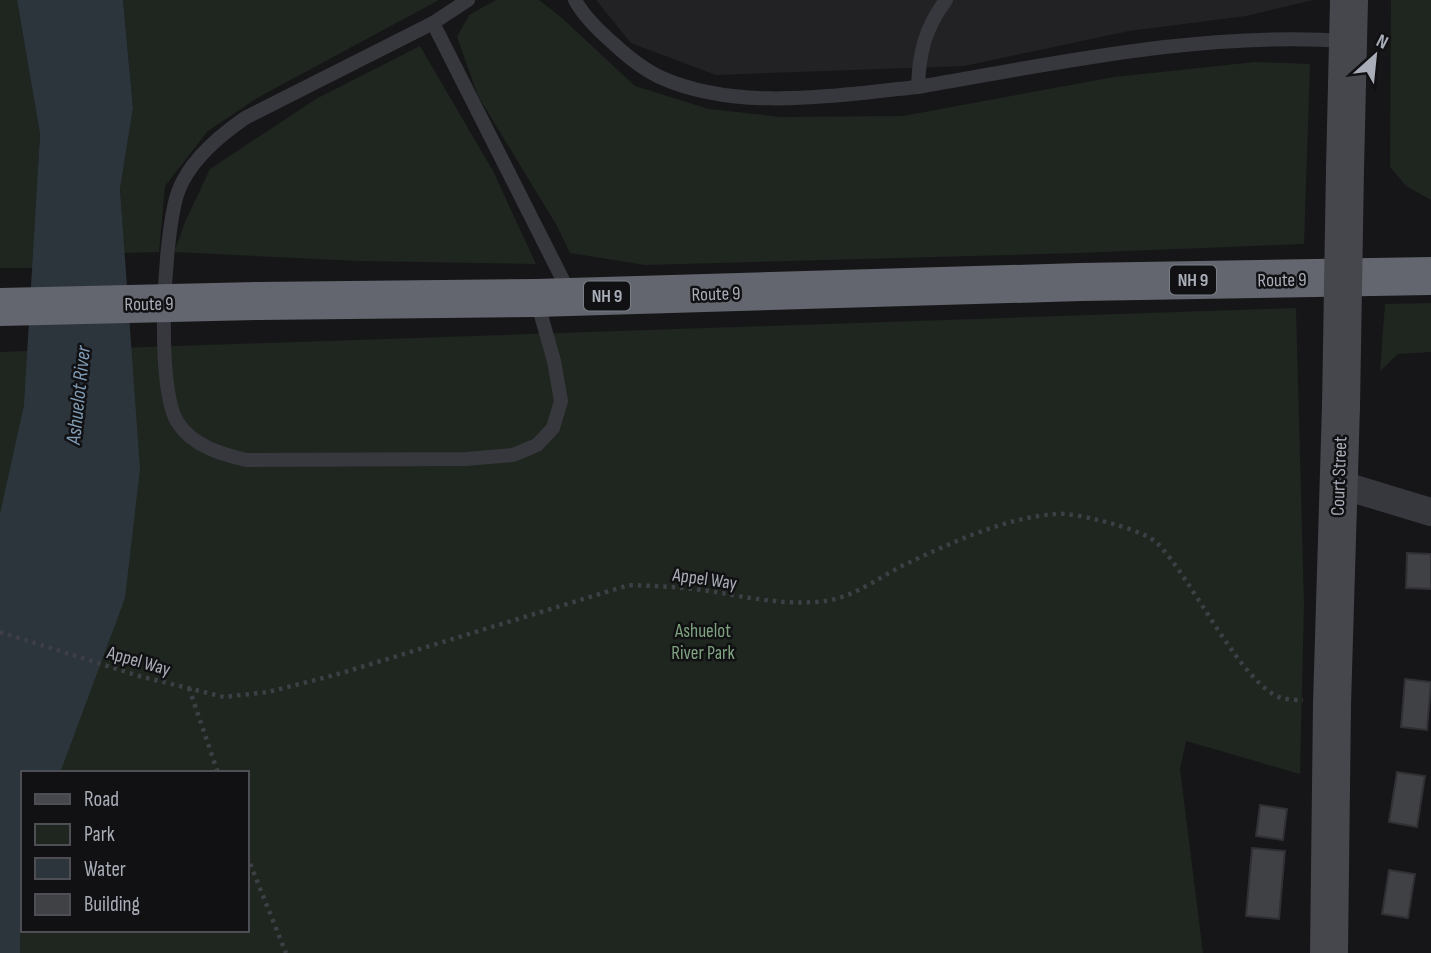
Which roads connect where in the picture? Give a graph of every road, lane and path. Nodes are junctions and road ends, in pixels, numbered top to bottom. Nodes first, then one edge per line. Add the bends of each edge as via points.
1 (468, 0) edge
2 (575, 0) edge
3 (946, 0) edge
4 (1349, 0) edge
5 (433, 23) junction
6 (1347, 41) junction
7 (918, 87) junction
8 (1431, 276) edge
9 (554, 297) junction
10 (0, 307) edge
11 (1338, 484) junction
12 (1431, 512) edge
13 (0, 632) edge
14 (189, 688) junction
15 (1332, 704) junction
16 (217, 771) edge
17 (248, 858) edge
18 (286, 953) edge
19 (1329, 953) edge

1 - 5 lane
2 - 7 lane via 601,33 632,60 663,78 707,91 748,98
3 - 7 lane via 923,37
4 - 6 main road, Court Street
5 - 9 lane
5 - 9 lane via 245,118 220,135 197,161 179,190 167,258 166,392 176,422 216,452 246,460 513,455 537,445 553,428 561,401 554,362
6 - 7 lane via 1292,37 1137,51
6 - 11 main road, Court Street, bridge
8 - 9 highway, Route 9 / NH 9
9 - 10 highway, Route 9 / NH 9, bridge
11 - 12 street
11 - 15 main road, Court Street
13 - 14 path, Appel Way
14 - 15 path, Appel Way via 223,697 268,692 629,585 745,598 825,601 868,587 905,565 1008,522 1058,514 1108,523 1156,541 1263,687 1281,698
14 - 16 path
15 - 19 main road, Court Street
17 - 18 path

